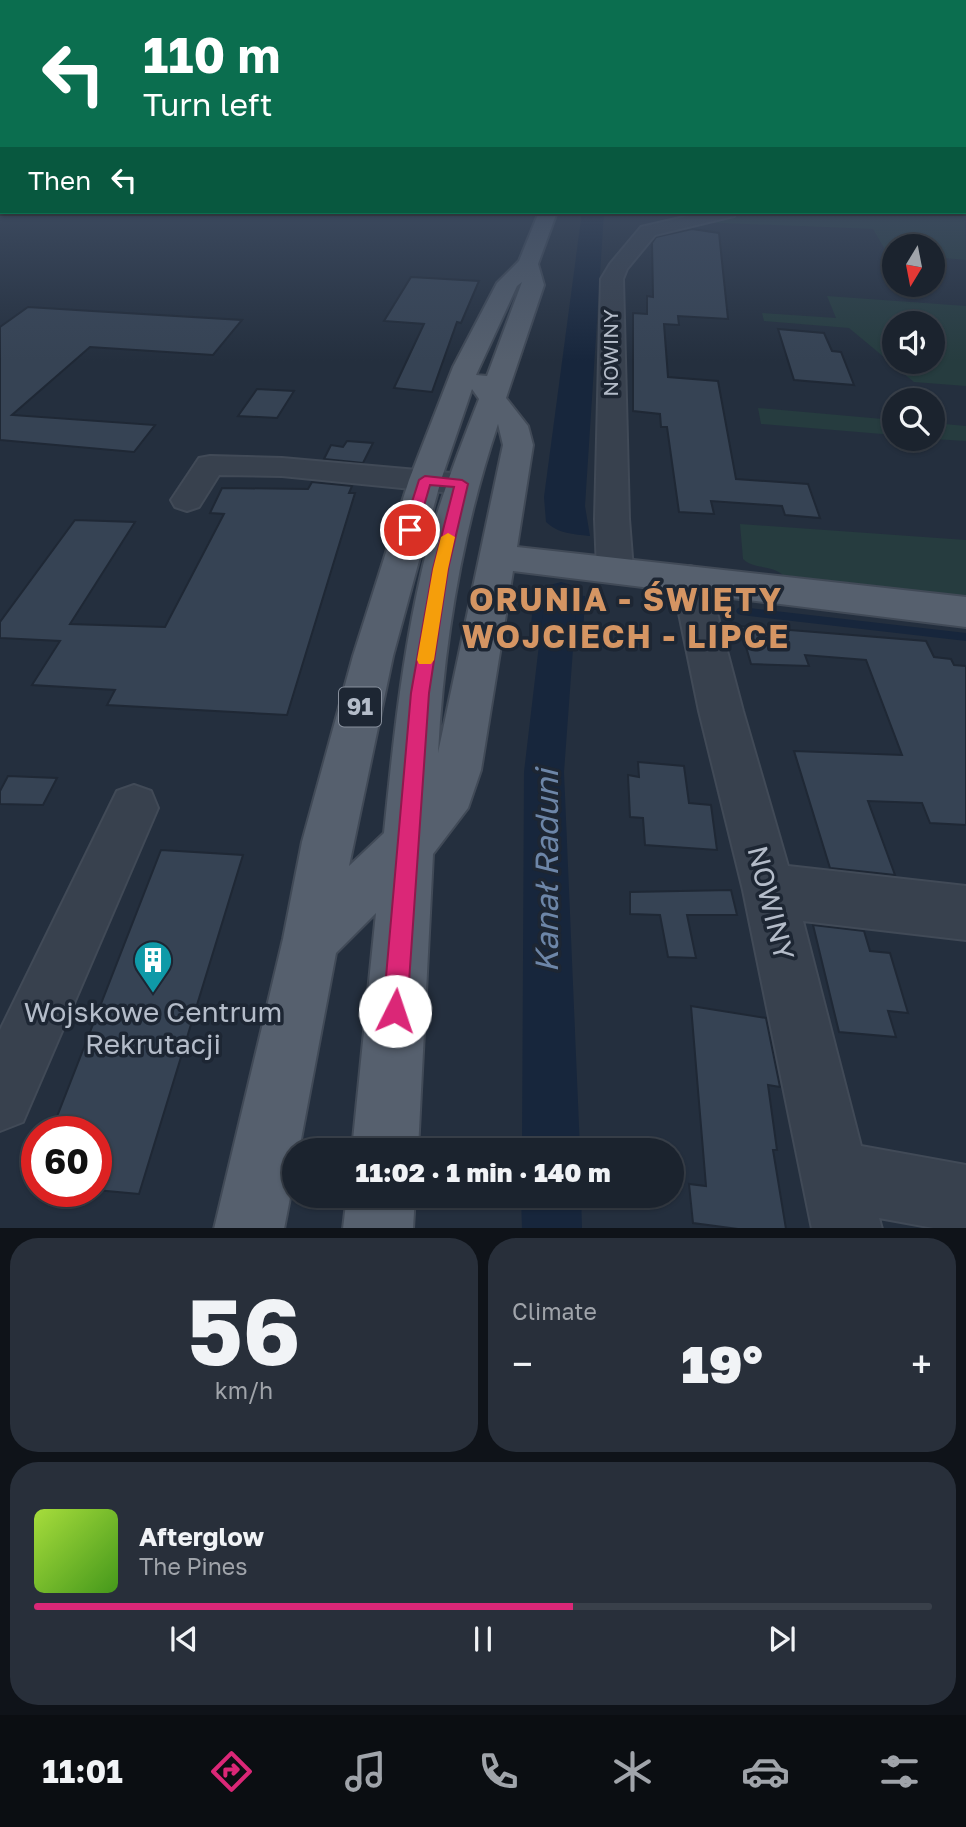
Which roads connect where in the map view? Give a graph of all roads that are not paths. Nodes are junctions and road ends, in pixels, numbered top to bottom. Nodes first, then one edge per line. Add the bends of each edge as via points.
1 (535, 246) edge
2 (637, 246) edge
3 (528, 264) junction
4 (466, 367) junction
5 (492, 396) junction
6 (443, 482) junction
7 (187, 500) dead end
8 (498, 557) junction
9 (615, 570) junction
10 (690, 579) junction
11 (966, 612) edge
12 (134, 808) dead end
13 (408, 845) junction
14 (769, 890) junction
15 (966, 913) edge
16 (312, 939) junction
17 (0, 1099) edge
18 (386, 1138) edge
19 (966, 1199) edge
20 (841, 1202) edge
21 (380, 1208) edge
22 (249, 1228) edge
23 (378, 1228) edge

1 - 3 main road, 91
2 - 9 street, NOWINY via 612,279
3 - 4 main road, 91 via 508,283
3 - 5 main road, 91 via 533,285
4 - 5 main road
4 - 6 main road, 91
5 - 6 main road, 91
5 - 8 main road via 517,435
6 - 7 street via 210,465
6 - 13 main road, 91 via 440,569 420,693
6 - 16 main road, 91 via 373,656 327,842
8 - 9 main road
8 - 13 main road via 458,770 440,809
9 - 10 main road
10 - 11 main road
10 - 14 street, NOWINY
12 - 17 street
13 - 16 main road
13 - 18 main road, 91
14 - 15 street
14 - 20 street, NOWINY
16 - 22 main road, 91
19 - 20 street
21 - 23 main road

